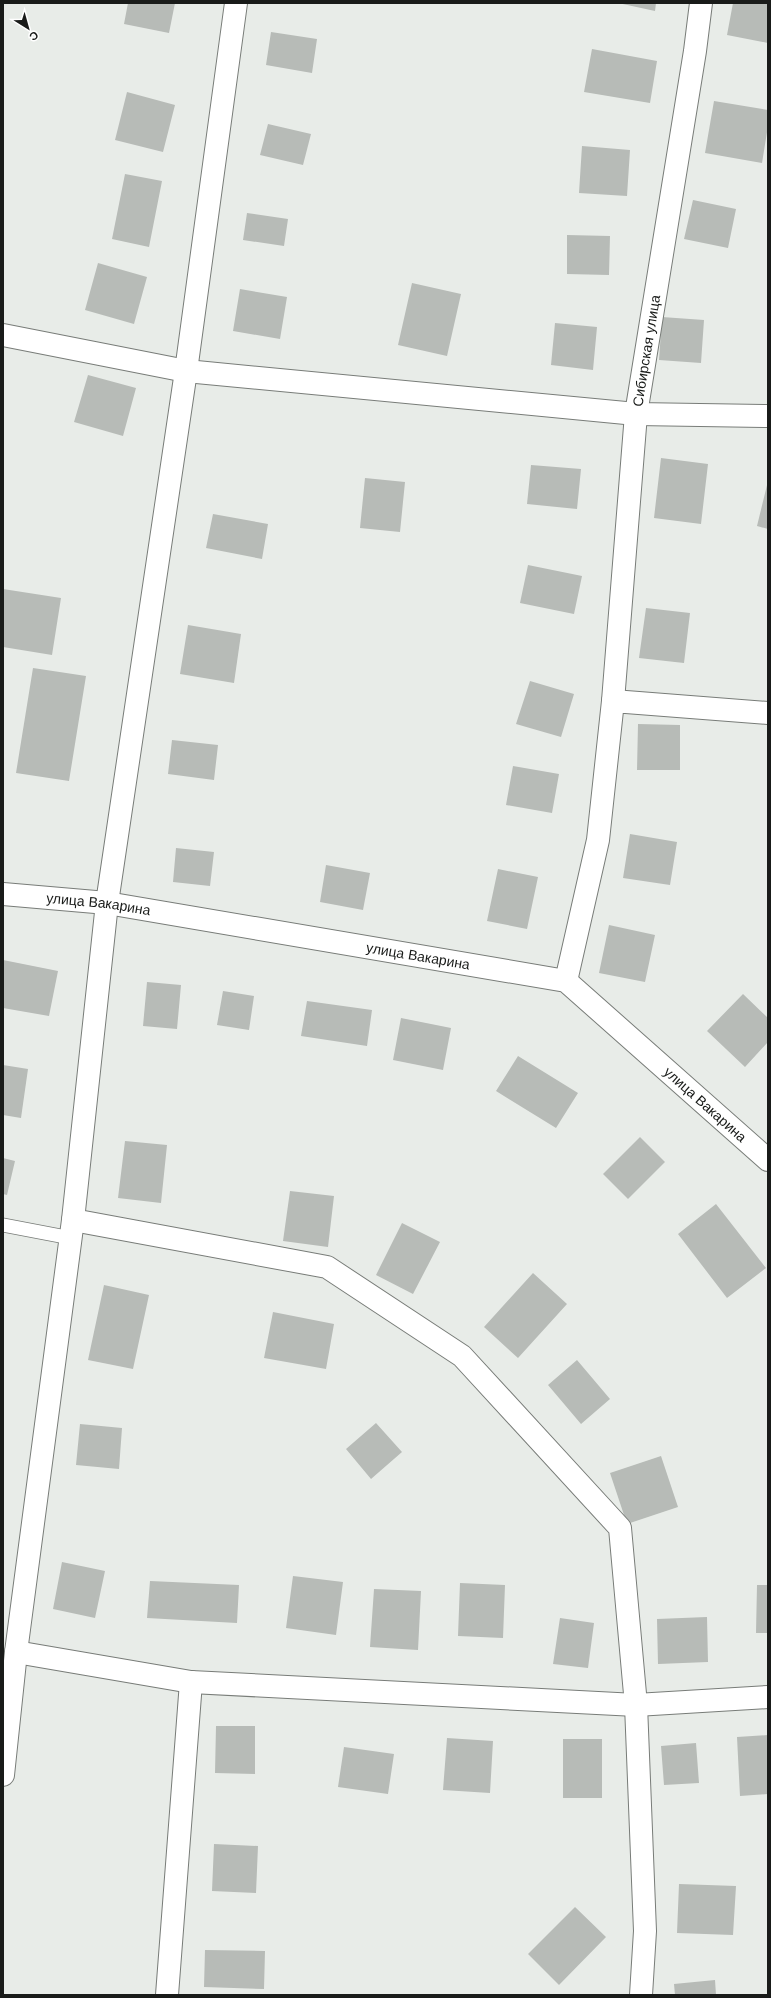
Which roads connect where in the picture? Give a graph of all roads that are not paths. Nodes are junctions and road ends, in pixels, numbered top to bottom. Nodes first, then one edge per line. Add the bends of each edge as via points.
1 (236, 3) edge
2 (701, 3) edge
3 (3, 335) edge
4 (186, 370) junction
5 (636, 414) junction
6 (768, 416) edge
7 (613, 702) junction
8 (768, 713) edge
9 (3, 894) edge
10 (107, 903) junction
11 (566, 981) junction
12 (768, 1160) edge
13 (3, 1225) edge
14 (72, 1229) junction
15 (16, 1652) junction
16 (3, 1672) edge
17 (191, 1682) junction
18 (768, 1697) edge
19 (636, 1705) junction
20 (3, 1775) edge
21 (167, 1995) edge
22 (641, 1995) edge

1 - 4 street
2 - 5 street, Сибирская улица
3 - 4 street
4 - 5 street
4 - 10 street
5 - 6 street
5 - 7 street, Сибирская улица
7 - 8 street
7 - 11 street, Сибирская улица via 598,840
9 - 10 street, улица Вакарина
10 - 11 street, улица Вакарина
10 - 14 street
11 - 12 street, улица Вакарина
13 - 14 lane
14 - 15 street
14 - 19 street via 327,1267 462,1356 620,1528
15 - 16 street
15 - 17 street
15 - 20 street
17 - 19 street
17 - 21 street
18 - 19 street
19 - 22 street via 645,1931

